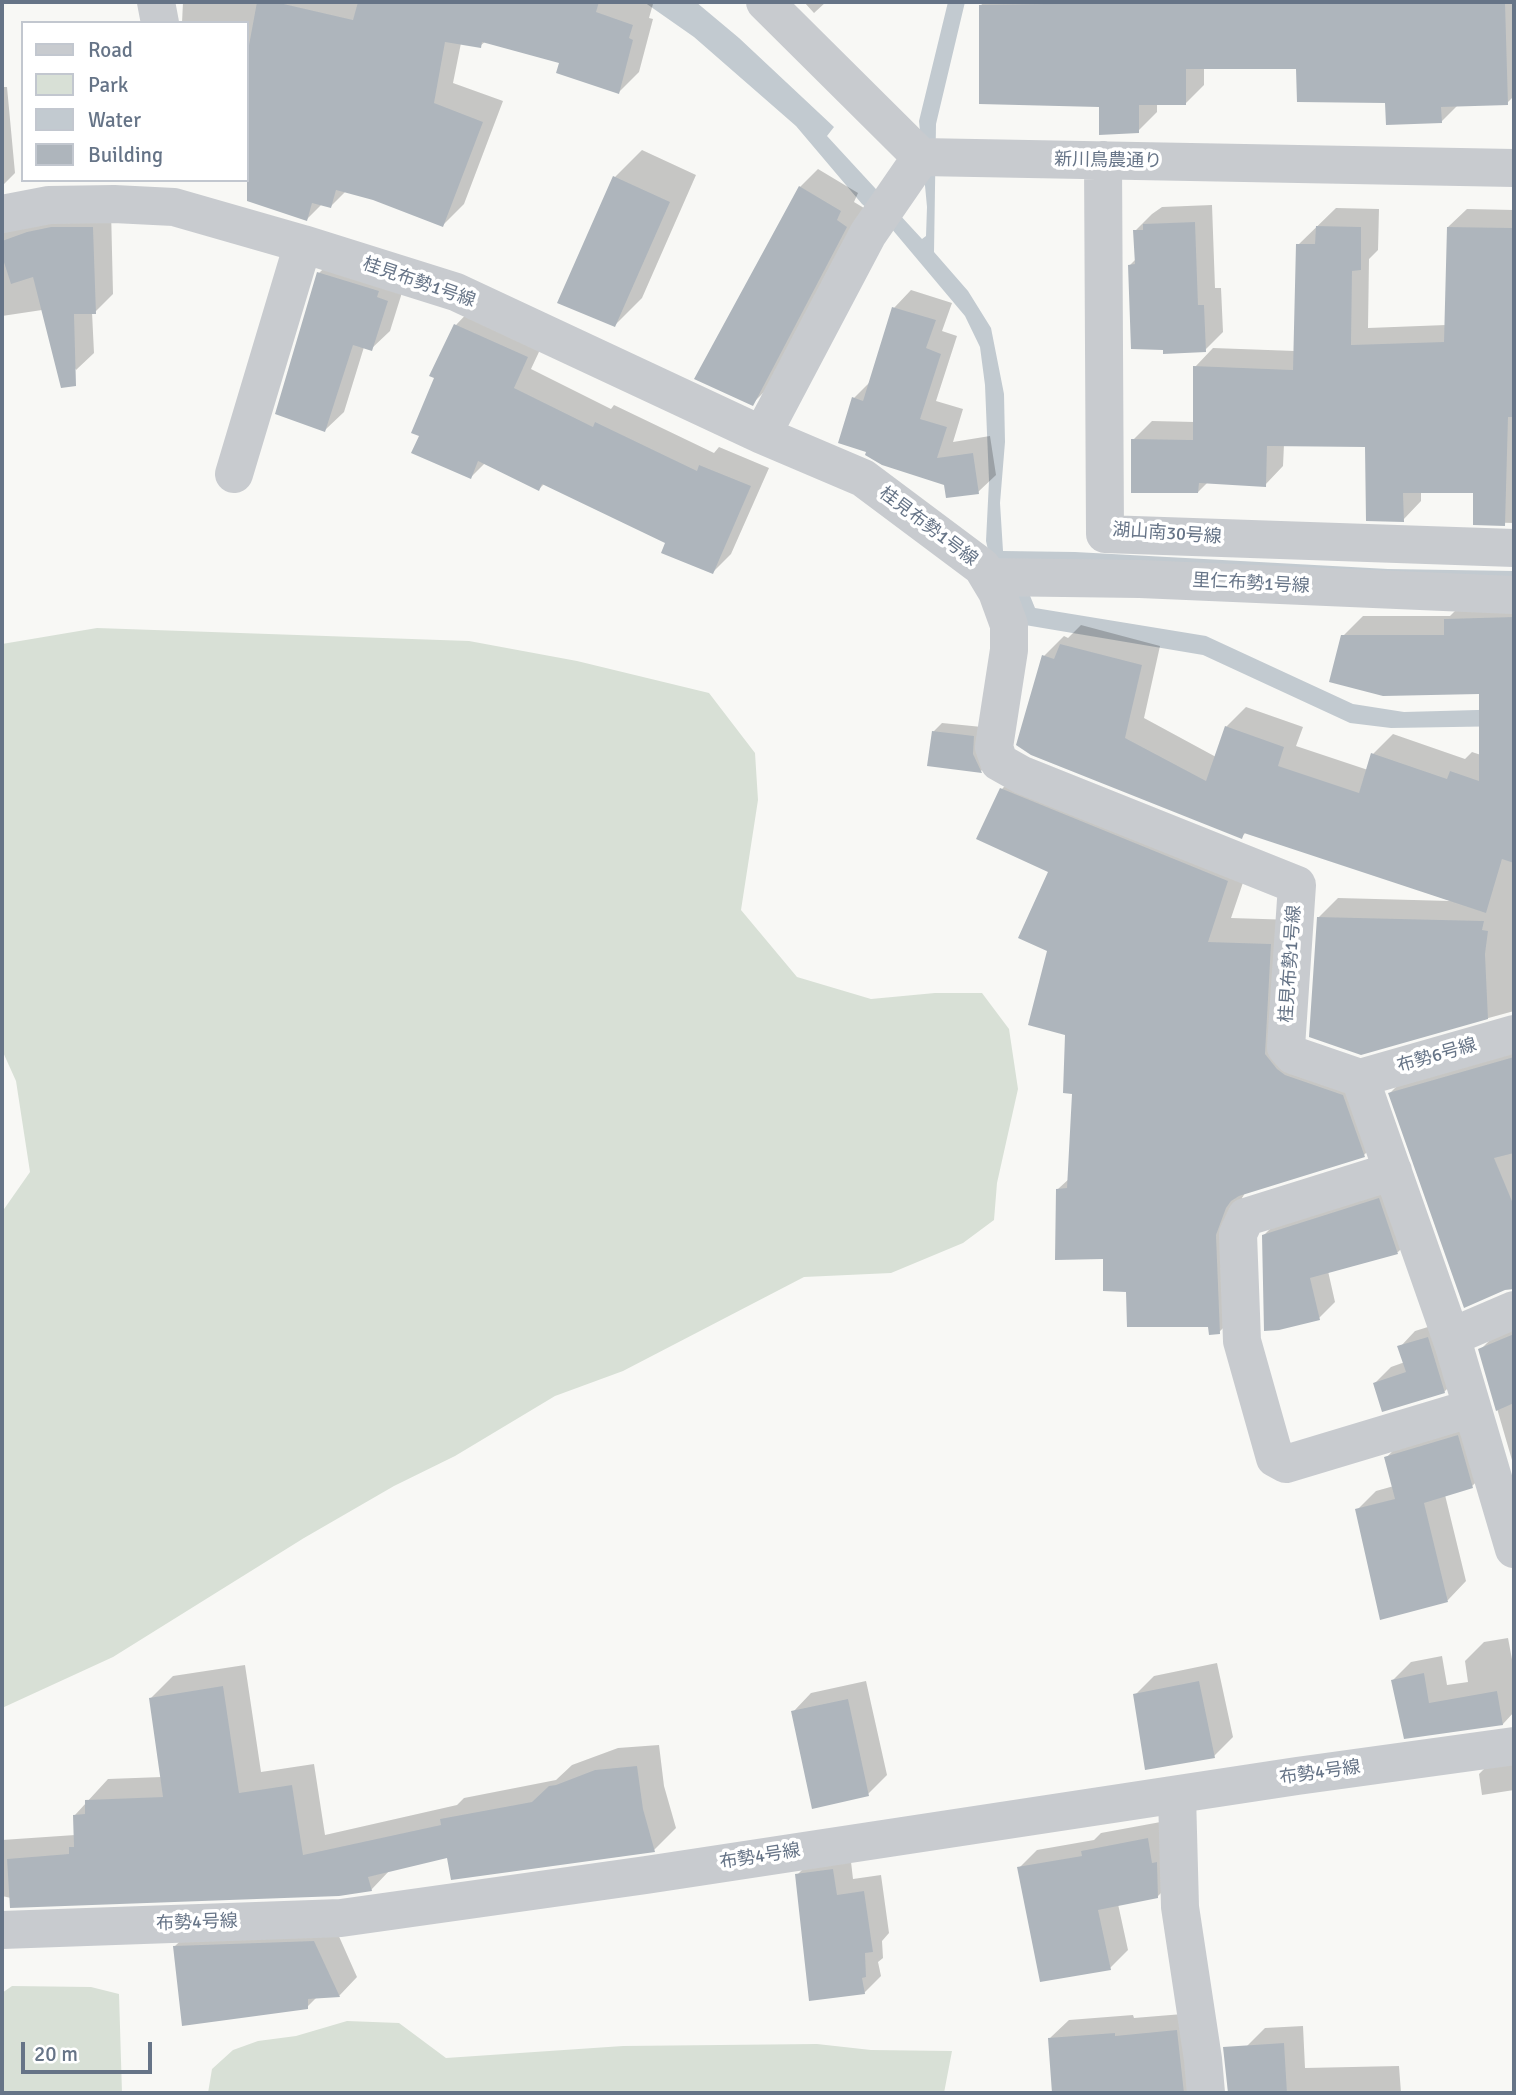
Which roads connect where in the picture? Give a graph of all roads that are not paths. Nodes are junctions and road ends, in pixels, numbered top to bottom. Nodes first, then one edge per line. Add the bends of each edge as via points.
1 (156, 2) edge
2 (765, 2) edge
3 (160, 21) edge
4 (921, 157) junction
5 (1102, 160) junction
6 (1514, 168) edge
7 (173, 194) edge
8 (2, 214) edge
9 (303, 244) junction
10 (762, 435) junction
11 (234, 474) dead end
12 (1514, 548) edge
13 (988, 577) junction
14 (1514, 595) edge
15 (1514, 1034) edge
16 (1360, 1078) junction
17 (1393, 1171) junction
18 (1514, 1310) edge
19 (1451, 1337) junction
20 (1472, 1408) junction
21 (1514, 1549) edge
22 (1514, 1746) edge
23 (1177, 1795) junction
24 (2, 1930) edge
25 (1206, 2093) edge

1 - 3 street
2 - 4 street
4 - 5 street, 新川鳥農通り
4 - 10 street via 868,234
5 - 6 street, 新川鳥農通り
5 - 12 street, 湖山南30号線 via 1105,534
7 - 8 street, 桂見布勢1号線
7 - 9 street, 桂見布勢1号線
9 - 10 street, 桂見布勢1号線 via 456,292
9 - 11 street
10 - 13 street, 桂見布勢1号線 via 863,478 982,567
13 - 14 street, 里仁布勢1号線
13 - 16 street, 桂見布勢1号線 via 1009,625 994,747 999,762 1297,885 1286,1046 1293,1055
15 - 16 street, 布勢6号線
16 - 17 street
17 - 19 street
17 - 20 street via 1246,1217 1238,1234 1242,1341 1275,1458 1286,1464
18 - 19 street
19 - 20 street
20 - 21 street
22 - 23 street, 布勢4号線
23 - 24 street, 布勢4号線 via 341,1919
23 - 25 street via 1180,1907

